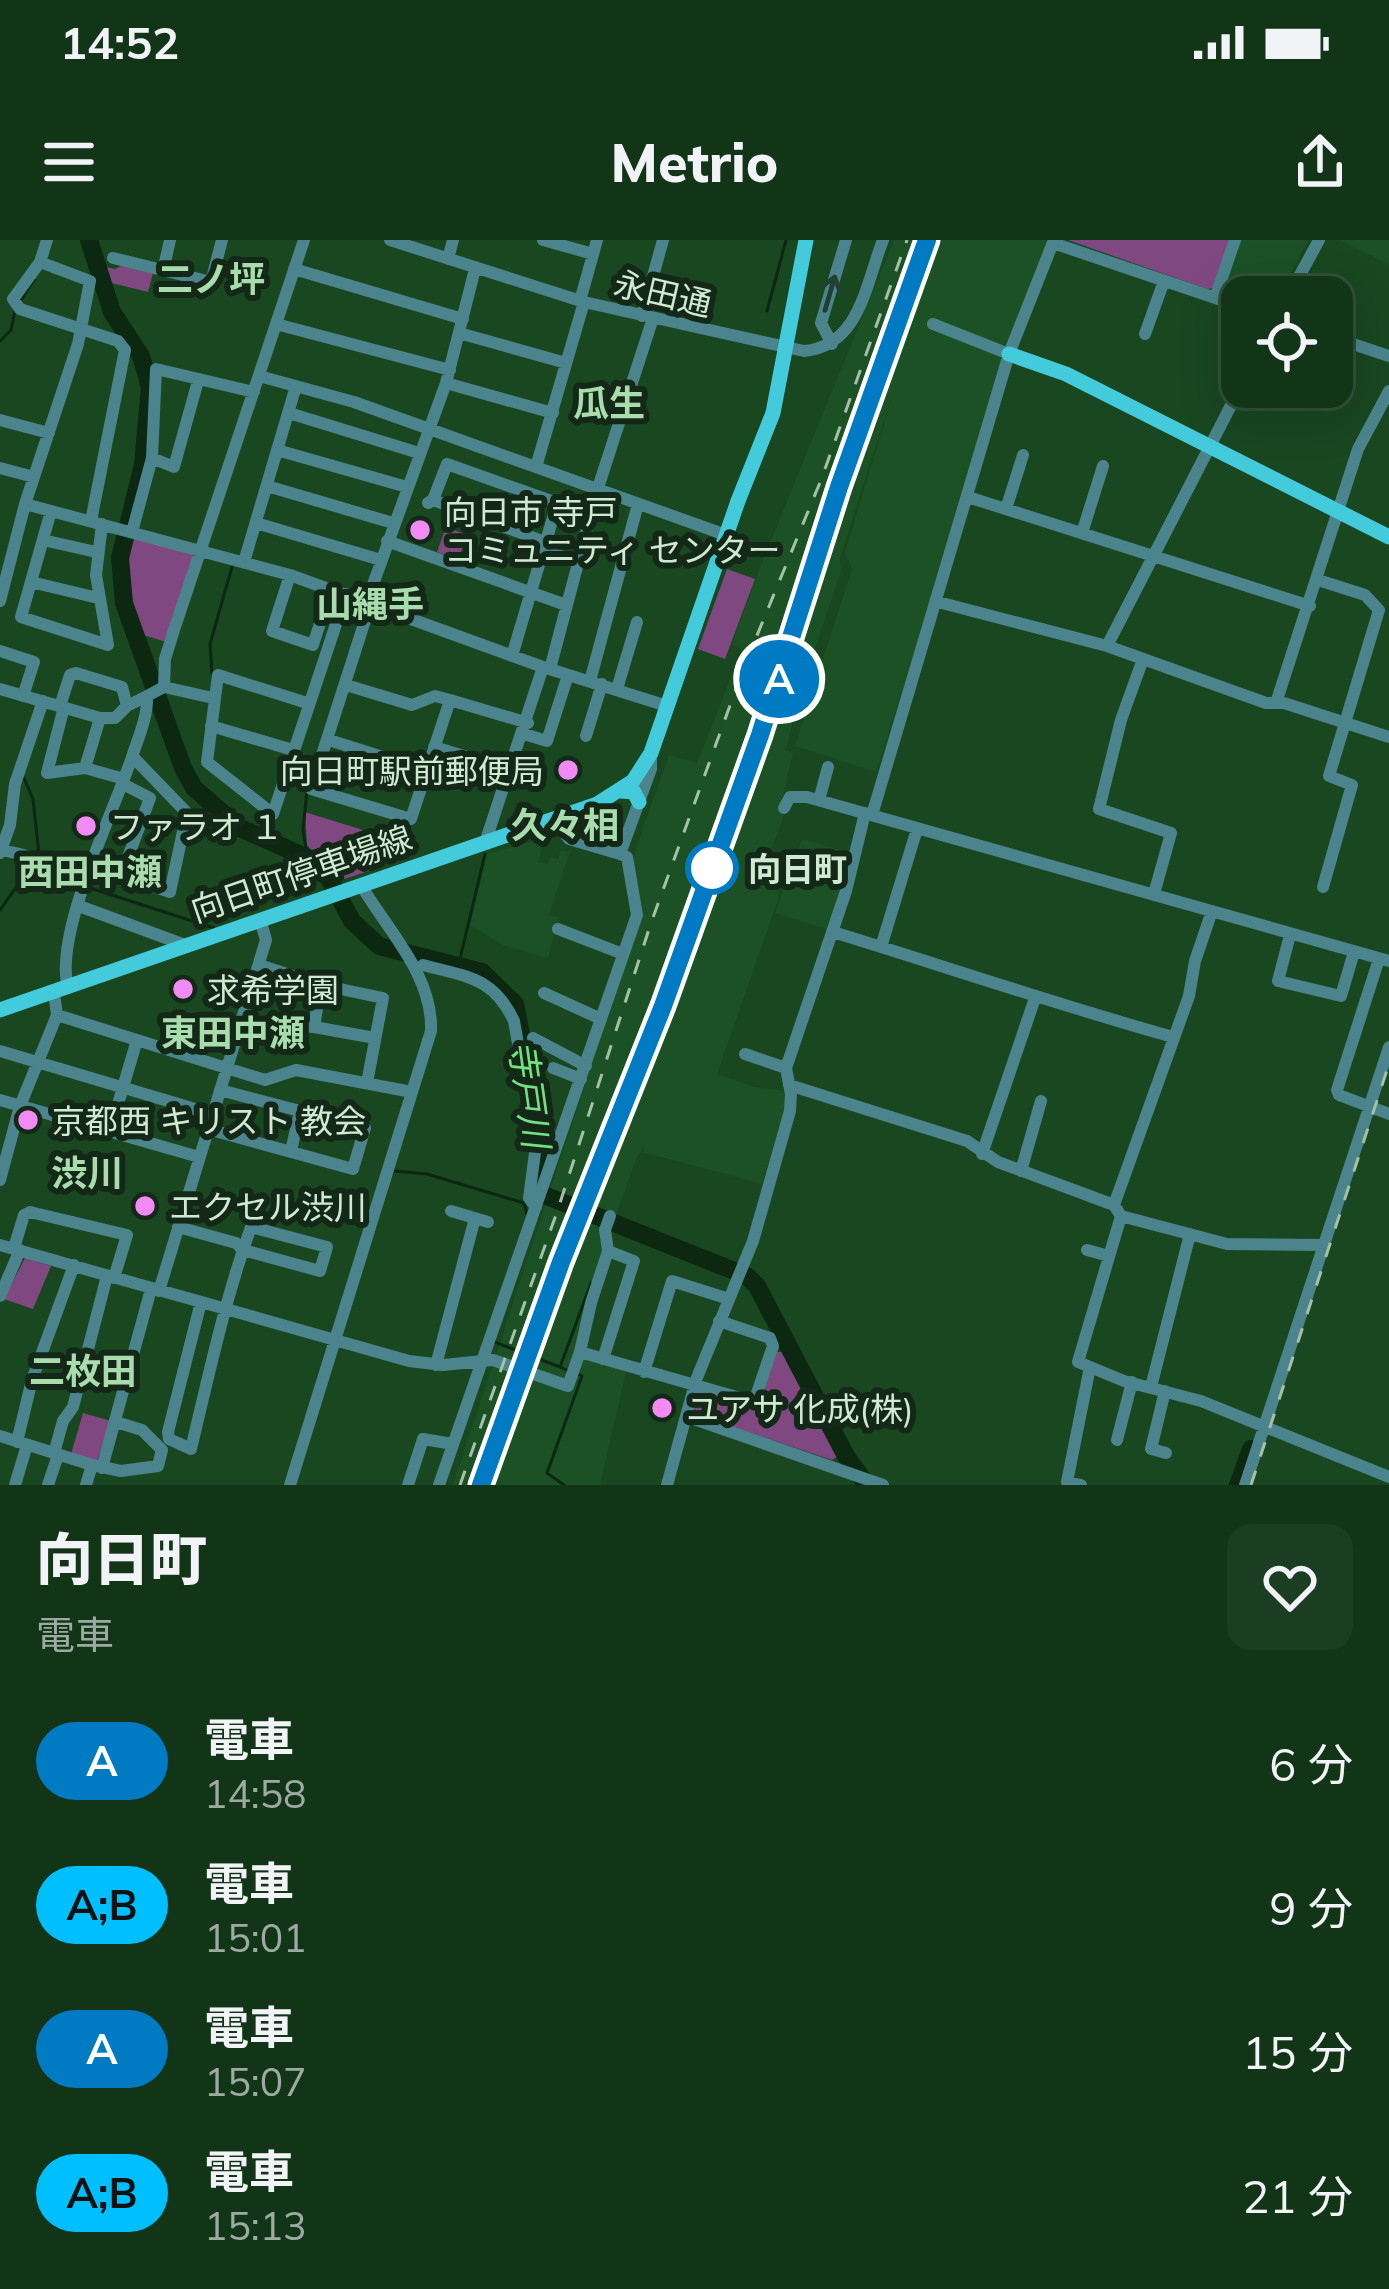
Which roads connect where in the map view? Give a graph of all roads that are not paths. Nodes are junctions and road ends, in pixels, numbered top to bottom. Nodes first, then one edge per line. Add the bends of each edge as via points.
1 (47, 240) edge
2 (170, 240) edge
3 (222, 240) edge
4 (304, 240) edge
5 (390, 240) edge
6 (453, 240) edge
7 (543, 240) edge
8 (663, 240) edge
9 (806, 240) edge
10 (846, 240) edge
11 (883, 240) edge
12 (1235, 240) edge
13 (1319, 240) edge
14 (1053, 242) edge
15 (595, 247) edge
16 (113, 258) dead end
17 (448, 259) junction
18 (40, 262) junction
19 (294, 269) junction
20 (476, 269) junction
21 (164, 271) junction
22 (1299, 276) edge
23 (1164, 281) junction
24 (1215, 298) junction
25 (1221, 300) edge
26 (582, 302) junction
27 (647, 317) junction
28 (276, 324) junction
29 (933, 324) dead end
30 (461, 326) junction
31 (82, 331) junction
32 (1145, 334) dead end
33 (832, 344) junction
34 (1353, 344) edge
35 (788, 350) junction
36 (1009, 354) junction
37 (1389, 356) edge
38 (566, 363) junction
39 (259, 376) junction
40 (448, 376) junction
41 (198, 382) junction
42 (296, 386) junction
43 (1389, 391) edge
44 (254, 392) junction
45 (1229, 408) edge
46 (289, 413) junction
47 (553, 413) junction
48 (0, 420) edge
49 (429, 430) junction
50 (49, 433) junction
51 (1210, 445) junction
52 (278, 450) junction
53 (419, 453) junction
54 (1023, 455) dead end
55 (152, 458) junction
56 (1103, 466) dead end
57 (536, 467) junction
58 (0, 468) edge
59 (34, 477) junction
60 (267, 486) junction
61 (406, 487) junction
62 (598, 488) junction
63 (968, 497) junction
64 (638, 503) junction
65 (26, 504) junction
66 (557, 504) junction
67 (1006, 509) junction
68 (1337, 510) junction
69 (51, 511) junction
70 (591, 515) junction
71 (96, 522) junction
72 (256, 523) junction
73 (393, 523) junction
74 (127, 530) junction
75 (1082, 533) junction
76 (726, 535) junction
77 (1389, 536) edge
78 (43, 540) junction
79 (387, 541) junction
80 (544, 547) junction
81 (96, 552) junction
82 (201, 553) junction
83 (1152, 556) junction
84 (381, 560) junction
85 (578, 561) junction
86 (244, 562) junction
87 (290, 575) junction
88 (1318, 580) junction
89 (31, 582) junction
90 (331, 589) junction
91 (530, 592) junction
92 (346, 594) junction
93 (98, 598) junction
94 (0, 601) edge
95 (369, 602) junction
96 (938, 602) junction
97 (566, 605) junction
98 (1310, 606) junction
99 (637, 622) dead end
100 (1107, 646) junction
101 (0, 651) edge
102 (512, 656) junction
103 (1143, 659) junction
104 (546, 668) junction
105 (568, 674) junction
106 (596, 683) junction
107 (346, 686) junction
108 (0, 689) edge
109 (616, 689) junction
110 (156, 691) junction
111 (23, 696) junction
112 (213, 698) junction
113 (450, 700) junction
114 (43, 701) junction
115 (307, 703) junction
116 (1276, 703) junction
117 (127, 706) junction
118 (667, 706) junction
119 (62, 707) junction
120 (100, 718) junction
121 (1345, 723) junction
122 (212, 726) junction
123 (526, 728) junction
124 (586, 736) dead end
125 (1389, 737) edge
126 (328, 740) junction
127 (434, 747) junction
128 (292, 750) junction
129 (651, 753) junction
130 (133, 757) junction
131 (828, 767) dead end
132 (85, 768) junction
133 (511, 770) junction
134 (427, 771) junction
135 (124, 782) junction
136 (620, 791) junction
137 (819, 800) junction
138 (639, 802) junction
139 (784, 808) dead end
140 (868, 814) junction
141 (553, 819) junction
142 (917, 830) junction
143 (486, 840) junction
144 (1, 851) edge
145 (620, 854) junction
146 (24, 855) dead end
147 (92, 866) junction
148 (121, 876) junction
149 (361, 885) junction
150 (1323, 887) dead end
151 (1154, 894) junction
152 (79, 906) junction
153 (1212, 911) junction
154 (260, 920) junction
155 (558, 929) dead end
156 (833, 932) junction
157 (1290, 935) junction
158 (185, 945) junction
159 (880, 947) junction
160 (1354, 952) junction
161 (623, 953) junction
162 (1384, 960) edge
163 (259, 965) junction
164 (423, 965) dead end
165 (321, 985) junction
166 (61, 990) junction
167 (544, 993) dead end
168 (1035, 998) junction
169 (0, 1010) edge
170 (57, 1015) junction
171 (601, 1019) junction
172 (182, 1022) dead end
173 (238, 1027) junction
174 (314, 1027) junction
175 (1173, 1036) junction
176 (375, 1038) junction
177 (533, 1038) dead end
178 (137, 1040) junction
179 (1389, 1047) edge
180 (0, 1051) edge
181 (745, 1054) dead end
182 (37, 1062) junction
183 (553, 1068) dead end
184 (786, 1068) junction
185 (226, 1069) junction
186 (583, 1072) junction
187 (367, 1083) junction
188 (789, 1084) junction
189 (123, 1088) junction
190 (220, 1090) junction
191 (412, 1092) junction
192 (0, 1100) edge
193 (1041, 1101) dead end
194 (20, 1106) junction
195 (1370, 1106) junction
196 (301, 1111) junction
197 (1389, 1114) edge
198 (210, 1122) junction
199 (110, 1131) junction
200 (291, 1151) junction
201 (982, 1154) junction
202 (3, 1156) edge
203 (199, 1157) junction
204 (1021, 1171) junction
205 (0, 1180) edge
206 (540, 1198) junction
207 (1118, 1210) junction
208 (451, 1211) dead end
209 (608, 1222) dead end
210 (178, 1227) junction
211 (1190, 1234) junction
212 (1323, 1245) junction
213 (11, 1248) edge
214 (243, 1250) junction
215 (1088, 1250) dead end
216 (608, 1251) junction
217 (1109, 1256) junction
218 (74, 1265) junction
219 (111, 1277) junction
220 (155, 1290) junction
221 (0, 1296) edge
222 (729, 1299) junction
223 (201, 1302) junction
224 (225, 1309) junction
225 (718, 1321) junction
226 (337, 1341) junction
227 (580, 1352) junction
228 (603, 1359) junction
229 (482, 1363) junction
230 (436, 1365) junction
231 (1090, 1367) junction
232 (644, 1372) junction
233 (1132, 1382) junction
234 (694, 1387) junction
235 (1158, 1389) junction
236 (688, 1417) junction
237 (116, 1422) junction
238 (1264, 1429) junction
239 (0, 1436) edge
240 (1117, 1440) dead end
241 (22, 1444) junction
242 (453, 1444) junction
243 (1136, 1444) dead end
244 (1151, 1448) junction
245 (1166, 1453) dead end
246 (56, 1454) junction
247 (97, 1467) junction
248 (1389, 1477) edge
249 (119, 1478) edge
250 (854, 1480) edge
251 (15, 1485) edge
252 (48, 1485) edge
253 (86, 1485) edge
254 (290, 1485) edge
255 (408, 1485) edge
256 (439, 1485) edge
257 (667, 1485) edge
258 (883, 1485) edge
259 (1081, 1485) edge
260 (1245, 1485) edge

1 - 18 street
2 - 21 street
3 - 21 street via 211,282
4 - 19 street
5 - 17 street, 永田通
6 - 17 street
7 - 15 street
8 - 27 street
9 - 35 main road
33 -> 10 street via 821,323
11 - 33 street via 859,309
12 - 24 street
13 - 22 street
14 - 23 street
14 - 36 street
15 - 26 street
16 - 21 street
17 - 20 street, 永田通
18 - 31 street via 90,281
18 - 31 street via 13,299 20,309
19 - 28 street
19 - 30 street
20 - 26 street, 永田通
20 - 30 street
23 - 24 street
23 - 32 street
24 - 25 street
26 - 27 street, 永田通
26 - 38 street
27 - 35 street, 永田通
27 - 62 street
28 - 39 street
28 - 40 street
29 - 36 street
30 - 38 street
30 - 40 street
31 - 50 street
31 - 71 street via 118,340 125,350
33 - 35 street
34 - 37 street
35 - 76 main road
36 - 51 main road
36 - 63 street
38 - 47 street
39 - 42 street
39 - 44 street
40 - 47 street
40 - 49 street
41 - 44 street
41 - 55 street via 174,467
41 - 55 street via 156,369
42 - 46 street
42 - 49 street
43 - 68 street
44 - 82 street
45 - 51 street
46 - 52 street
46 - 53 street
47 - 57 street
48 - 50 street
49 - 53 street
49 - 57 street
50 - 59 street
51 - 68 main road
51 - 83 street
52 - 60 street
52 - 61 street
53 - 61 street
54 - 67 street
55 - 74 street
56 - 75 street
57 - 62 street
58 - 59 street
59 - 65 street
60 - 72 street
60 - 73 street
61 - 73 street
62 - 64 street
62 - 70 street
63 - 67 street
63 - 96 street
64 - 76 street
64 - 106 street
65 - 69 street
65 - 94 street
66 - 70 street
66 - 80 street
66 - 80 street via 447,464 430,502
67 - 75 street
68 - 77 main road
68 - 88 street
69 - 71 street
69 - 78 street
70 - 85 street
71 - 74 street
71 - 81 street
72 - 84 street
72 - 86 street
73 - 79 street
74 - 82 street
75 - 83 street
76 - 118 main road
78 - 81 street
78 - 89 street
79 - 84 street
79 - 91 street
80 - 85 street
80 - 91 street
81 - 93 street
82 - 86 street
82 - 110 street
83 - 98 street
83 - 100 street
84 - 95 street
85 - 97 street
86 - 87 street
87 - 90 street
87 - 90 street via 272,631 313,645
88 - 98 street
88 - 121 street via 1366,595 1378,610
89 - 93 street
89 - 93 street via 21,617 108,645
90 - 92 street
91 - 97 street
91 - 102 street
92 - 95 street
92 - 115 street
95 - 102 street
95 - 107 street
96 - 100 street
96 - 140 street
97 - 104 street
98 - 116 street
99 - 109 street
100 - 103 street
101 - 111 street via 34,662
102 - 104 street
103 - 116 street
103 - 151 street via 1099,808 1171,833
104 - 105 street
104 - 123 street
105 - 106 street
105 - 123 street via 547,741
106 - 109 street
106 - 124 street
107 - 113 street via 412,705
107 - 126 street
108 - 111 street
109 - 118 street
110 - 112 street
110 - 117 street
110 - 130 street
111 - 114 street
112 - 115 street via 218,675
112 - 122 street
113 - 123 street
113 - 127 street
114 - 119 street
114 - 144 street
115 - 128 street
116 - 121 street
117 - 119 street via 122,687 76,673
117 - 120 street via 115,718
118 - 129 main road
119 - 120 street
119 - 132 street via 45,770
120 - 132 street
121 - 125 street
121 - 150 street via 1329,776 1352,785
122 - 128 street
122 - 128 street via 207,762 273,814
123 - 133 street
126 - 134 street
126 - 134 street via 311,789 412,819
127 - 133 street
127 - 134 street
129 - 136 main road
129 - 138 street
130 - 135 street
130 - 148 street via 188,813 170,892
131 - 137 street
132 - 135 street
133 - 143 street
135 - 147 street
135 - 148 street via 150,798
136 - 138 main road via 634,792
136 - 141 main road, 向日町停車場線
137 - 139 street via 796,794
137 - 140 street
138 - 145 street
140 - 142 street
140 - 156 street
141 - 143 main road, 向日町停車場線
141 - 145 street via 569,839
142 - 151 street
142 - 159 street
143 - 149 main road, 向日町停車場線
144 - 146 street
145 - 161 street via 638,915
147 - 148 street
147 - 152 street
149 - 154 main road, 向日町停車場線
149 - 191 street via 420,977 431,1013
151 - 153 street
152 - 158 street
152 - 166 street
153 - 157 street
153 - 175 street
154 - 158 main road, 向日町停車場線
154 - 163 street via 266,940
155 - 161 street
156 - 159 street
156 - 184 street
157 - 160 street
157 - 160 street via 1278,980 1341,996
158 - 166 main road, 向日町停車場線
159 - 168 street
160 - 162 street
161 - 171 street
162 - 195 street via 1337,1090
163 - 165 street
163 - 173 street
164 - 206 street via 485,982 514,1021 536,1145 529,1198
165 - 174 street
165 - 176 street via 383,998
166 - 169 main road, 向日町停車場線
166 - 170 street
167 - 171 street
168 - 175 street
168 - 201 street
170 - 178 street
170 - 182 street
171 - 186 street
172 - 173 street
173 - 174 street
173 - 185 street
174 - 176 street
175 - 207 street
176 - 187 street
177 - 186 street
178 - 185 street
178 - 189 street
179 - 195 street
180 - 182 street
181 - 184 street
182 - 189 street
182 - 194 street
183 - 186 street
184 - 188 street
185 - 187 street via 266,1081 296,1070
185 - 190 street
186 - 206 street
187 - 191 street
188 - 201 street via 967,1141
188 - 222 street via 790,1111
189 - 198 street
189 - 199 street
190 - 196 street
190 - 198 street
191 - 226 street
192 - 194 street
193 - 204 street
194 - 199 street
194 - 202 street
195 - 197 street
195 - 212 street
196 - 200 street
196 - 200 street via 365,1128 352,1169
198 - 200 street
198 - 203 street
199 - 203 street
201 - 204 street
202 - 205 street
203 - 210 street
204 - 207 street
206 - 229 street
207 - 211 street
207 - 217 street
208 - 230 street via 482,1220
209 - 216 street
210 - 214 street
210 - 220 street
211 - 212 street via 1227,1244
211 - 235 street
212 - 238 street
213 - 218 street
213 - 219 street via 30,1212 127,1235
213 - 221 street
214 - 214 street via 251,1227 327,1247 320,1270
214 - 224 street
215 - 217 street
216 - 227 street
216 - 228 street via 634,1261
217 - 231 street via 1078,1362
218 - 219 street
218 - 241 street via 32,1380
219 - 220 street
219 - 246 street
220 - 223 street
220 - 237 street
222 - 225 street
222 - 232 street via 672,1281
223 - 224 street
223 - 224 street via 168,1432 179,1446 191,1449
224 - 226 street
225 - 234 street
225 - 234 street via 770,1338 754,1402
226 - 230 street
226 - 254 street
227 - 228 street
227 - 229 street via 568,1387 494,1360
228 - 232 street
229 - 230 street
229 - 242 street
231 - 233 street
231 - 259 street via 1067,1482
232 - 234 street
233 - 235 street
233 - 240 street
234 - 236 street
235 - 238 street
235 - 244 street
236 - 250 street
236 - 257 street
237 - 247 street
237 - 249 street via 142,1430 162,1450 154,1470
238 - 248 street
238 - 260 street
239 - 241 street
241 - 246 street
241 - 251 street
242 - 255 street via 423,1439
242 - 256 street
243 - 244 street
244 - 245 street
246 - 247 street
246 - 252 street
247 - 249 street
247 - 253 street
250 - 258 street

